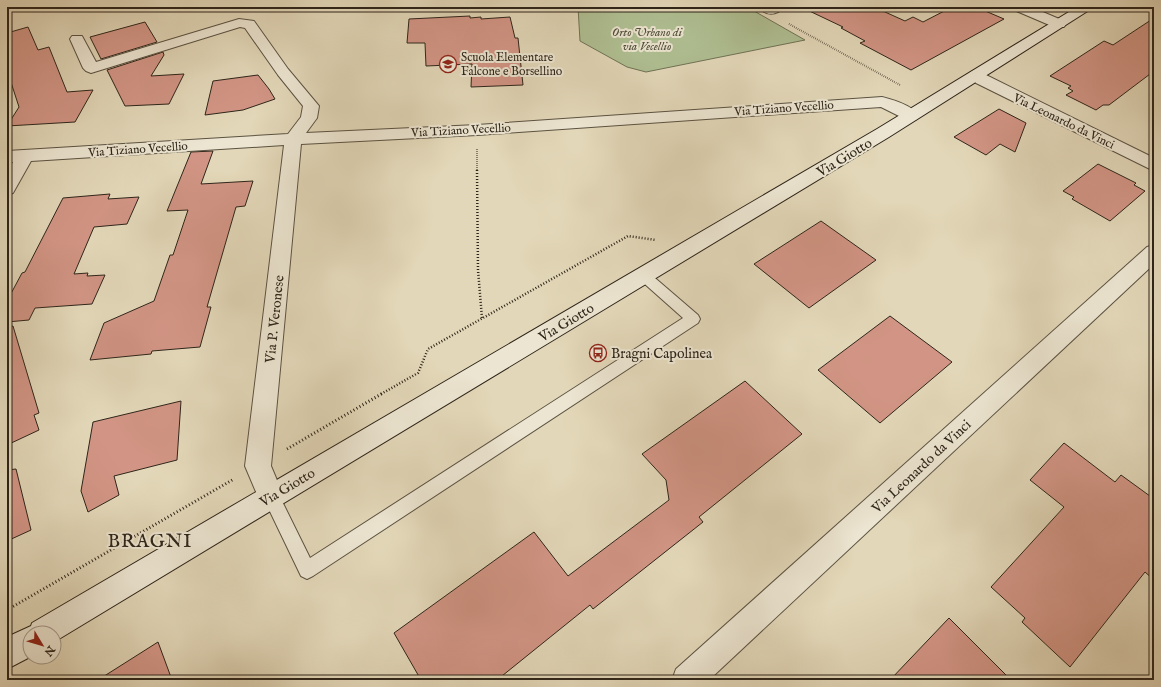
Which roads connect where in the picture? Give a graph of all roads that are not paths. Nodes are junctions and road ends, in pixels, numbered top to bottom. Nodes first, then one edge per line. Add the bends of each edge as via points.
1 (1019, 7) edge
2 (1087, 7) edge
3 (1059, 24) junction
4 (77, 39) dead end
5 (976, 75) junction
6 (911, 116) junction
7 (293, 139) junction
8 (25, 156) junction
9 (7, 158) edge
10 (1154, 165) edge
11 (7, 189) edge
12 (1154, 252) edge
13 (644, 275) junction
14 (271, 497) junction
15 (55, 625) edge
16 (22, 645) edge
17 (7, 654) edge
18 (688, 680) edge

1 - 3 street
2 - 3 street, Via Giotto
3 - 5 street, Via Giotto
4 - 7 street via 91,68 239,23 248,24 311,106 309,118
5 - 6 street, Via Giotto
5 - 10 street, Via Leonardo da Vinci
6 - 7 street, Via Tiziano Vecellio via 882,102 477,130
6 - 13 street, Via Giotto
7 - 8 street, Via Tiziano Vecellio
7 - 14 street, Via P. Veronese via 258,466
8 - 9 street, Via Tiziano Vecellio
8 - 11 street
12 - 18 street, Via Leonardo da Vinci
13 - 14 street, Via Giotto
13 - 14 lane via 693,319 307,570
14 - 15 street, Via Giotto
16 - 17 street

